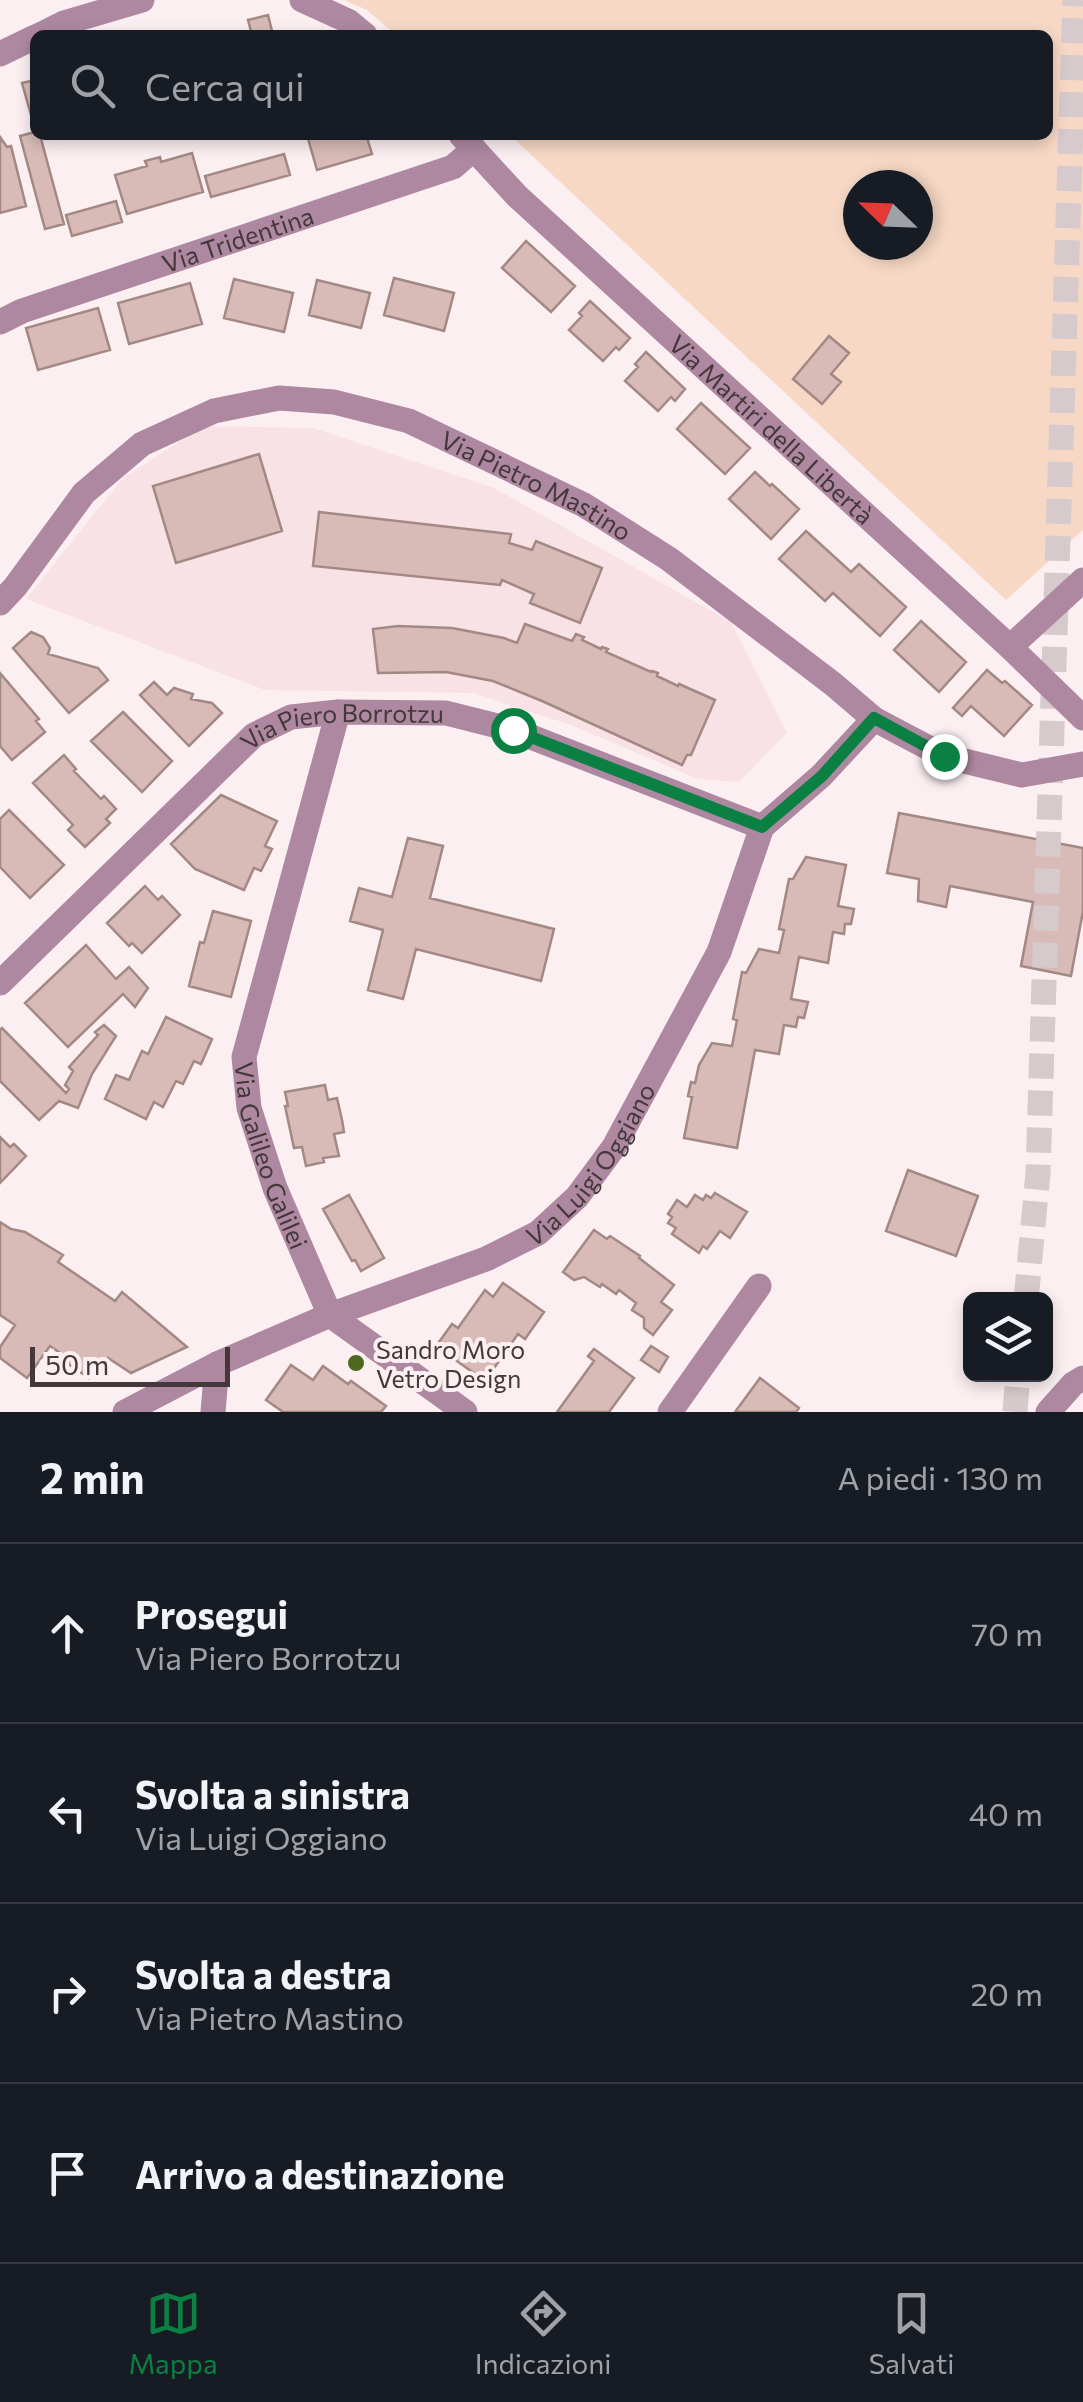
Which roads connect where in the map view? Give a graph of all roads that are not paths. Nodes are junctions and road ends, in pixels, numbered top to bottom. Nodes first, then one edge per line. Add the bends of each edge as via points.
1 (142, 0) edge
2 (302, 0) edge
3 (49, 30) edge
4 (358, 30) edge
5 (30, 39) edge
6 (0, 54) edge
7 (468, 142) edge
8 (0, 322) edge
9 (1083, 580) edge
10 (0, 603) edge
11 (1010, 647) junction
12 (338, 712) junction
13 (874, 718) junction
14 (1083, 718) edge
15 (1083, 764) edge
16 (762, 827) junction
17 (0, 983) edge
18 (759, 1286) dead end
19 (330, 1315) junction
20 (218, 1364) junction
21 (1083, 1378) edge
22 (124, 1412) edge
23 (212, 1412) edge
24 (466, 1412) edge
25 (670, 1412) edge
26 (1048, 1412) edge

1 - 3 street
2 - 4 street
5 - 6 street
7 - 8 street, Via Tridentina via 454,168
7 - 11 street, Via Martiri della Libertà via 517,196
9 - 11 street
10 - 13 street, Via Pietro Mastino via 84,493 142,444 214,410 279,398 334,402 410,421 584,506 669,559
11 - 14 street, Via Martiri della Libertà
12 - 16 street, Via Piero Borrotzu via 446,713 513,730
12 - 17 street, Via Piero Borrotzu via 291,717 254,736
12 - 19 street, Via Galileo Galilei via 244,1058 249,1108 275,1188
13 - 15 street, Via Pietro Mastino via 944,756 1022,775
13 - 16 street via 822,776
16 - 19 street, Via Luigi Oggiano via 718,952 614,1146 577,1197 538,1234 486,1259
18 - 25 street
19 - 20 street, Via Luigi Oggiano
19 - 24 street
20 - 22 street, Via Luigi Oggiano
20 - 23 street
21 - 26 street

